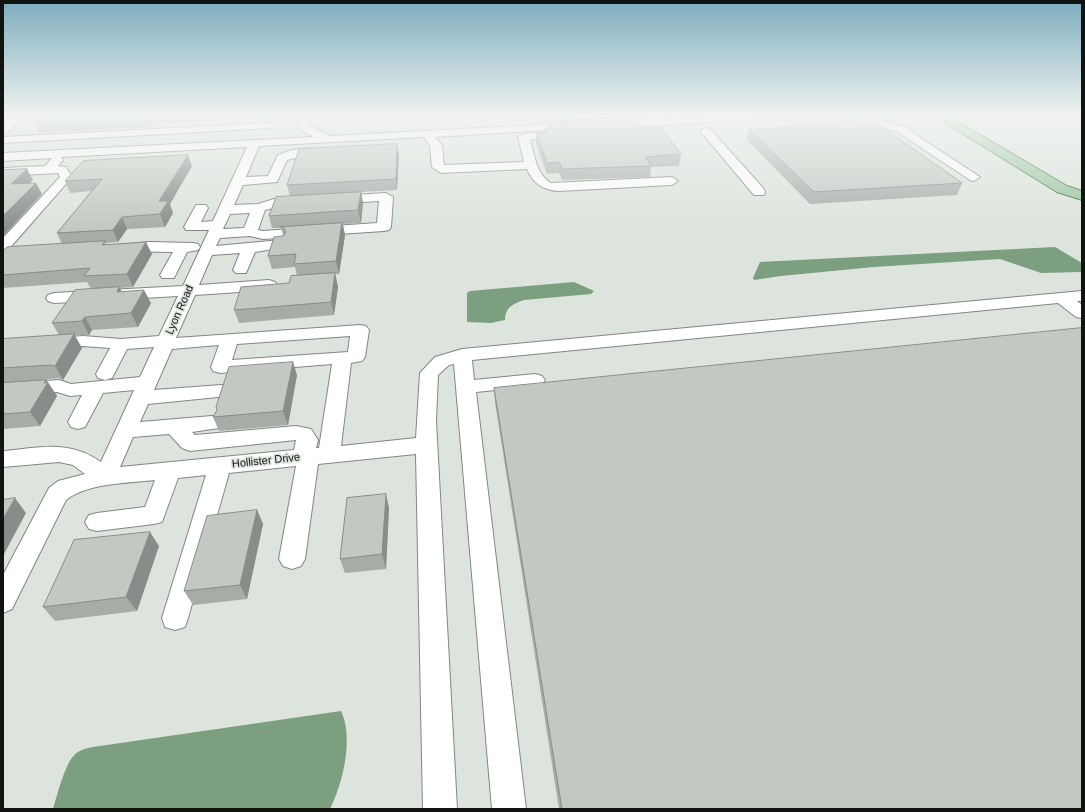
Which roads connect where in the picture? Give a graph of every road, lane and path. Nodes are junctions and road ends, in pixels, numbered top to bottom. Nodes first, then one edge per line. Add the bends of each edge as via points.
1 (50, 154) edge
2 (63, 154) edge
3 (111, 154) edge
4 (252, 154) edge
5 (294, 154) edge
6 (439, 154) edge
7 (485, 154) edge
8 (496, 154) edge
9 (529, 154) edge
10 (725, 154) edge
11 (938, 154) edge
12 (1003, 154) edge
13 (498, 155) dead end
14 (3, 157) edge
15 (101, 165) edge
16 (48, 169) junction
17 (3, 172) edge
18 (974, 177) dead end
19 (238, 181) junction
20 (672, 181) dead end
21 (1062, 189) junction
22 (759, 192) dead end
23 (1082, 196) edge
24 (1082, 206) edge
25 (201, 208) dead end
26 (259, 208) junction
27 (250, 232) junction
28 (215, 233) junction
29 (344, 240) dead end
30 (3, 247) edge
31 (112, 248) edge
32 (182, 248) junction
33 (249, 248) junction
34 (241, 270) dead end
35 (168, 276) dead end
36 (284, 284) edge
37 (189, 291) junction
38 (1072, 297) edge
39 (54, 298) dead end
40 (1082, 313) edge
41 (230, 339) junction
42 (165, 342) junction
43 (121, 344) junction
44 (3, 347) edge
45 (462, 356) junction
46 (342, 358) junction
47 (101, 380) junction
48 (535, 380) dead end
49 (465, 387) junction
50 (3, 390) edge
51 (143, 391) junction
52 (221, 391) edge
53 (78, 422) dead end
54 (212, 423) edge
55 (174, 426) junction
56 (125, 431) junction
57 (426, 445) junction
58 (314, 456) junction
59 (3, 459) edge
60 (220, 465) junction
61 (170, 470) junction
62 (105, 477) junction
63 (97, 522) dead end
64 (292, 559) dead end
65 (3, 601) edge
66 (175, 618) dead end
67 (440, 809) edge
68 (509, 809) edge

1 - 14 street
2 - 16 street
3 - 15 street
4 - 19 street, Lyon Road
5 - 19 street via 280,161 273,180
6 - 8 street via 439,168 445,169
7 - 13 street
9 - 20 street via 539,181 546,185 562,187
10 - 22 street
11 - 18 street
12 - 21 main road
16 - 17 street
16 - 30 street via 62,170 66,177
19 - 28 street, Lyon Road
21 - 23 main road
21 - 24 main road via 1069,198
25 - 28 street via 191,226
26 - 27 street
26 - 27 street via 274,203 386,197 384,227 263,235
26 - 28 street
27 - 28 street
28 - 32 street
28 - 33 street
28 - 37 street, Lyon Road
29 - 33 street
31 - 32 street
32 - 35 street
33 - 34 street
36 - 37 street
37 - 39 street
37 - 42 street, Lyon Road
38 - 40 street
38 - 45 street
41 - 42 street
41 - 46 street via 220,367
41 - 46 street via 360,330 356,357
42 - 43 street
42 - 51 street, Lyon Road
43 - 44 street via 83,341
43 - 47 street
45 - 49 street
45 - 57 street via 442,361 429,373
46 - 58 street
47 - 50 street via 70,390 59,386
47 - 51 street
47 - 53 street
48 - 49 street
49 - 68 street
51 - 52 street
51 - 56 street, Lyon Road
54 - 55 street
55 - 56 street
55 - 58 street via 190,443 304,434
56 - 62 street, Lyon Road
57 - 58 street, Hollister Drive
57 - 67 street
58 - 60 street, Hollister Drive
58 - 64 street
59 - 62 street via 59,454 79,458
60 - 61 street, Hollister Drive
60 - 66 street
61 - 62 street, Hollister Drive
61 - 63 street via 154,515
62 - 65 street, Hollister Drive via 66,487 57,494

